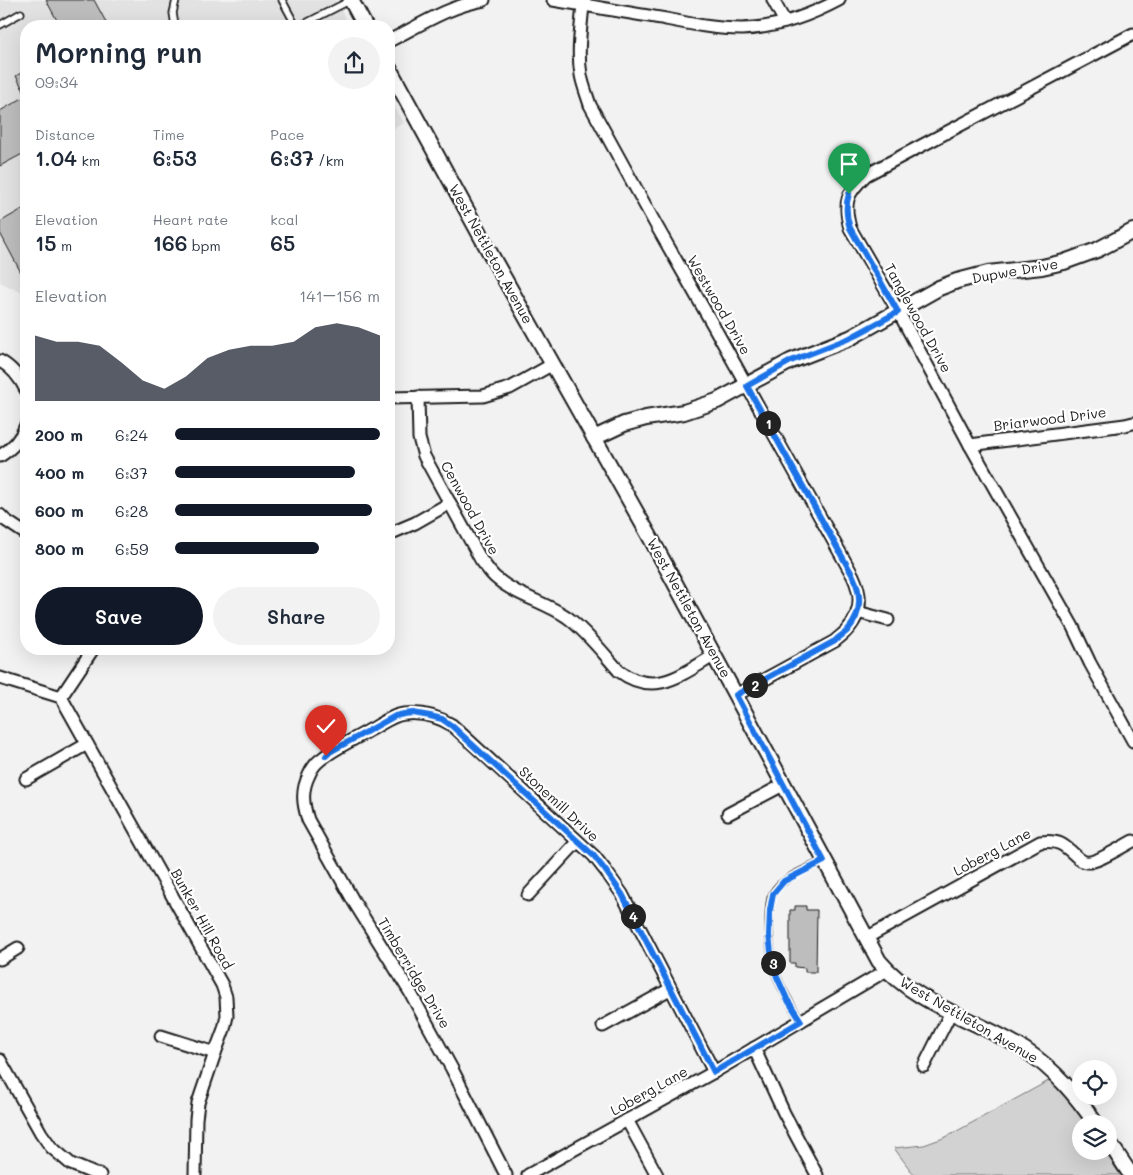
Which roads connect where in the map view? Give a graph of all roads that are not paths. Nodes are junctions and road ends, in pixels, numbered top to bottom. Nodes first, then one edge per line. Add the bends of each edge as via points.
1 (176, 0) edge
2 (282, 0) edge
3 (351, 0) edge
4 (484, 0) edge
5 (554, 0) edge
6 (773, 0) edge
7 (839, 0) edge
8 (583, 4) junction
9 (21, 13) dead end
10 (174, 20) edge
11 (293, 20) edge
12 (312, 20) edge
13 (362, 20) edge
14 (785, 22) junction
15 (0, 25) edge
16 (1133, 34) edge
17 (395, 38) edge
18 (395, 79) edge
19 (1133, 230) edge
20 (898, 312) junction
21 (0, 361) edge
22 (553, 364) junction
23 (20, 379) edge
24 (747, 386) junction
25 (418, 397) junction
26 (395, 398) edge
27 (1133, 423) edge
28 (20, 438) edge
29 (594, 438) junction
30 (970, 444) junction
31 (0, 456) edge
32 (450, 503) junction
33 (0, 515) edge
34 (20, 530) edge
35 (395, 531) edge
36 (857, 612) junction
37 (888, 620) dead end
38 (89, 655) edge
39 (715, 655) junction
40 (0, 678) edge
41 (736, 695) junction
42 (61, 697) junction
43 (1133, 741) edge
44 (87, 744) junction
45 (26, 778) dead end
46 (305, 785) joint
47 (784, 785) junction
48 (728, 814) dead end
49 (1133, 841) edge
50 (577, 842) junction
51 (824, 861) junction
52 (528, 895) dead end
53 (866, 938) junction
54 (18, 948) dead end
55 (0, 959) edge
56 (887, 970) junction
57 (670, 989) junction
58 (951, 1012) junction
59 (801, 1021) junction
60 (603, 1026) dead end
61 (161, 1036) dead end
62 (754, 1048) junction
63 (215, 1053) junction
64 (0, 1060) edge
65 (924, 1066) dead end
66 (714, 1072) junction
67 (1090, 1115) edge
68 (627, 1120) junction
69 (1117, 1154) edge
70 (100, 1175) edge
71 (195, 1175) edge
72 (506, 1175) edge
73 (528, 1175) edge
74 (657, 1175) edge
75 (817, 1175) edge
76 (1131, 1175) edge

1 - 10 lane
2 - 11 lane
3 - 12 lane
3 - 13 street
4 - 17 street via 446,11
5 - 8 street
6 - 14 street
7 - 14 street
8 - 14 street via 716,28 743,29
8 - 24 street, Westwood Drive via 580,66 590,105
9 - 15 lane
16 - 20 street, Tanglewood Drive via 866,175 853,187 846,207 850,228
18 - 22 street, West Nettleton Avenue
19 - 20 street, Dupwe Drive via 1097,250 1064,262 957,281
20 - 24 street, Dupwe Drive via 850,338 791,361
20 - 30 street, Tanglewood Drive
21 - 23 street
22 - 25 street via 510,388 483,396
22 - 29 street, West Nettleton Avenue
24 - 29 street, Dupwe Drive via 692,410 624,424
24 - 36 street, Westwood Drive via 853,576 858,588
25 - 26 street
25 - 32 street, Cenwood Drive via 424,456
27 - 30 street, Briarwood Drive
28 - 31 street
29 - 39 street, West Nettleton Avenue
30 - 43 street, Tanglewood Drive
32 - 35 street
32 - 39 street, Cenwood Drive via 481,560 496,578 568,618 626,676 638,682 664,682
33 - 34 street
36 - 37 street
36 - 41 street via 848,630 835,641
38 - 42 street
39 - 41 street, West Nettleton Avenue
40 - 42 street
41 - 47 street, West Nettleton Avenue
42 - 44 street, Bunker Hill Road
44 - 45 street
44 - 63 street, Bunker Hill Road via 222,984 227,1016
46 - 50 street, Stonemill Drive via 318,762 330,752 395,716 413,713 430,716 452,726
46 - 72 street, Timberridge Drive via 303,798 308,820 410,992
47 - 48 street
47 - 51 street, West Nettleton Avenue
49 - 53 street, Loberg Lane via 1088,862 1077,858 1065,845 1040,842
50 - 52 street
50 - 57 street, Stonemill Drive via 594,856 622,894
51 - 53 street, West Nettleton Avenue
51 - 59 lane via 784,881 773,894 770,910 772,961 787,999
53 - 56 street, West Nettleton Avenue
54 - 55 street
56 - 58 street, West Nettleton Avenue via 902,983
56 - 59 street, Loberg Lane
57 - 60 street
57 - 66 street, Stonemill Drive
58 - 65 street
58 - 67 street, West Nettleton Avenue via 1003,1037 1038,1060 1058,1075
59 - 62 street, Loberg Lane
61 - 63 street
62 - 66 street, Loberg Lane
62 - 75 street
63 - 71 street, Bunker Hill Road via 198,1103
64 - 70 street via 51,1146 71,1164
66 - 68 street, Loberg Lane
68 - 73 street, Loberg Lane
68 - 74 street
69 - 76 street

